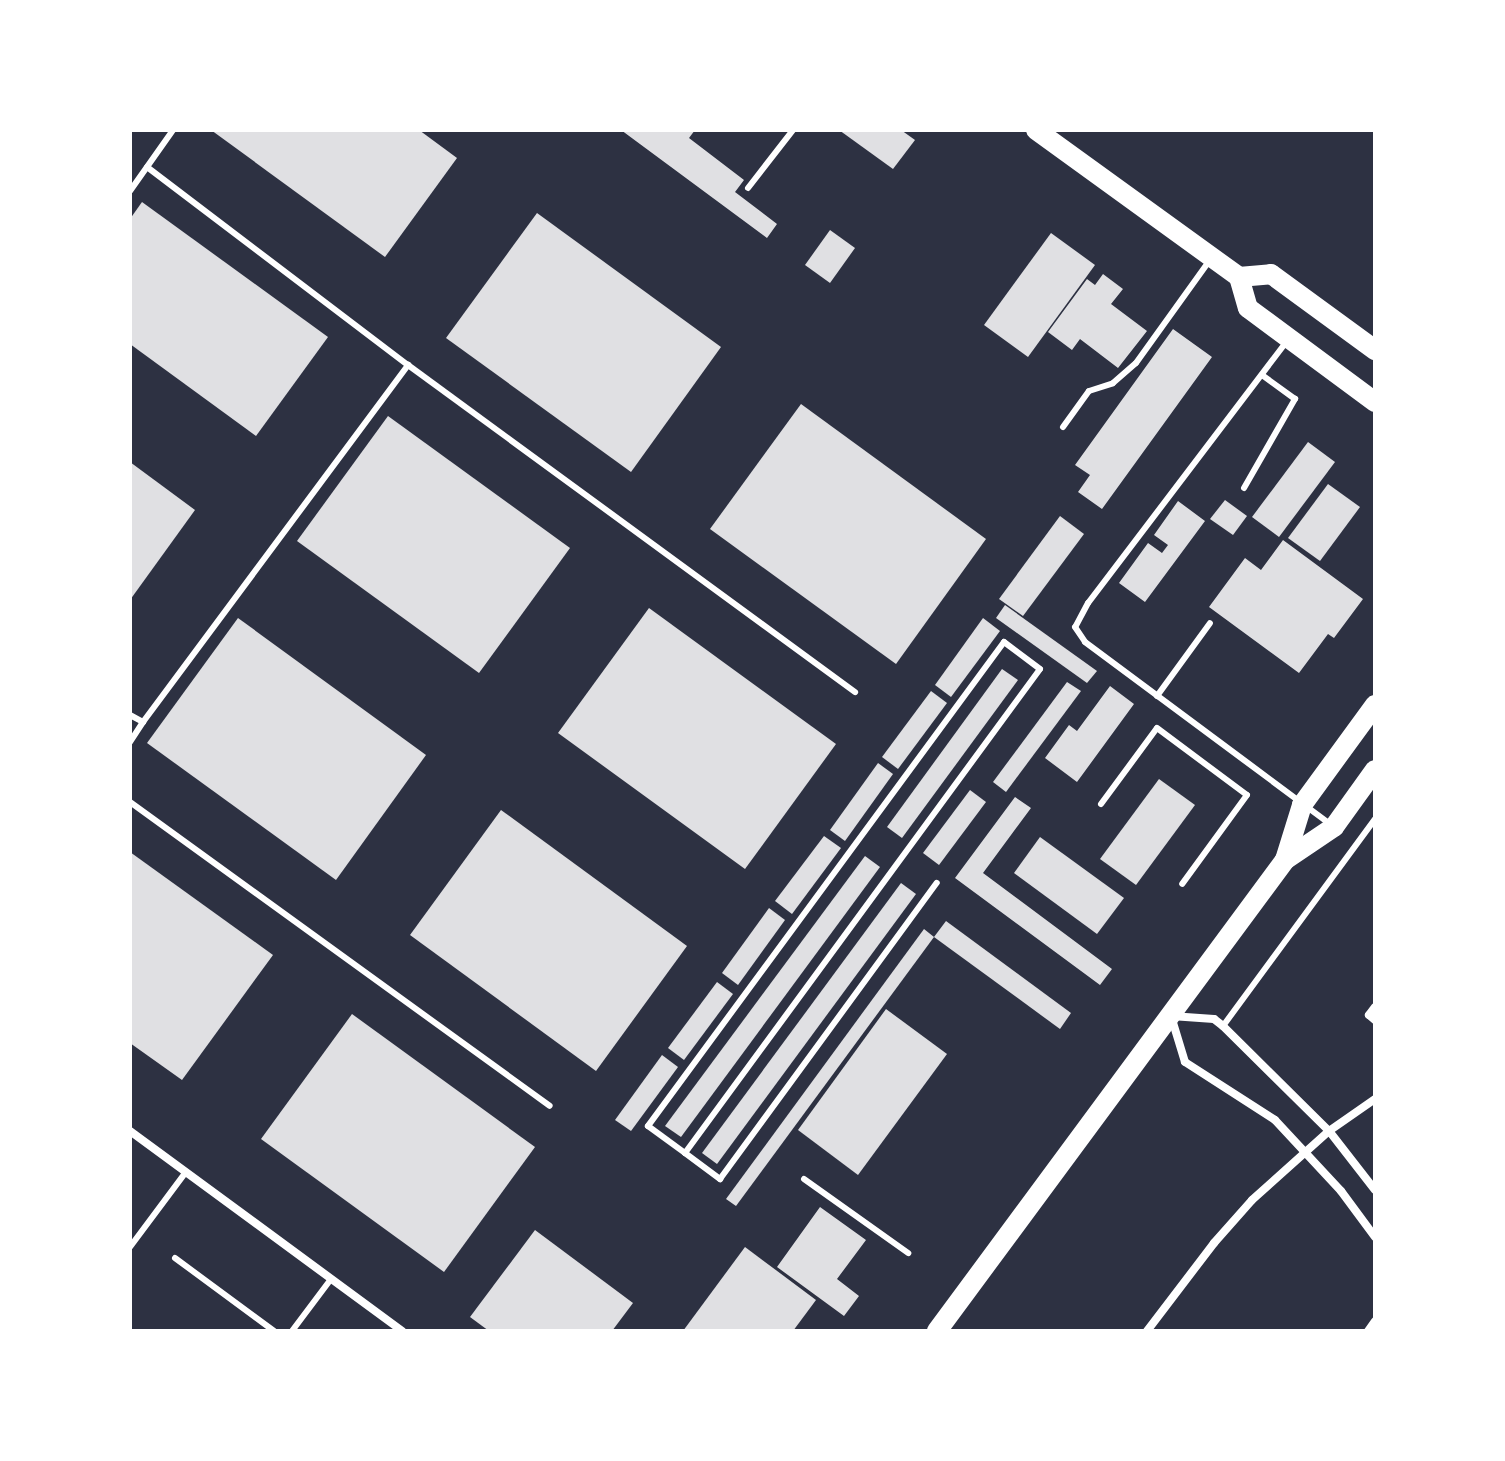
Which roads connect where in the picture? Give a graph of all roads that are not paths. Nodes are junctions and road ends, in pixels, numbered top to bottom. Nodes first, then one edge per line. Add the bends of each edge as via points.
1 (173, 130) edge
2 (793, 130) edge
3 (1036, 130) edge
4 (147, 167) junction
5 (748, 188) dead end
6 (130, 191) edge
7 (1212, 257) junction
8 (1239, 277) junction
9 (1290, 338) junction
10 (1375, 350) edge
11 (408, 365) junction
12 (1262, 375) junction
13 (1375, 402) edge
14 (1063, 427) dead end
15 (1244, 488) dead end
16 (1210, 623) dead end
17 (855, 692) dead end
18 (1157, 696) junction
19 (1375, 705) edge
20 (130, 715) edge
21 (143, 722) junction
22 (130, 742) edge
23 (1375, 770) edge
24 (130, 802) edge
25 (1101, 804) dead end
26 (1302, 805) junction
27 (1375, 819) edge
28 (1334, 827) junction
29 (1285, 860) junction
30 (937, 883) dead end
31 (1182, 884) dead end
32 (1375, 1007) edge
33 (1171, 1016) junction
34 (1375, 1020) edge
35 (1223, 1026) junction
36 (1375, 1099) edge
37 (550, 1106) dead end
38 (130, 1131) edge
39 (1329, 1131) junction
40 (1307, 1151) junction
41 (685, 1153) junction
42 (186, 1172) junction
43 (804, 1179) dead end
44 (1375, 1190) edge
45 (130, 1228) edge
46 (139, 1234) junction
47 (1375, 1237) edge
48 (130, 1247) edge
49 (908, 1253) dead end
50 (175, 1258) dead end
51 (331, 1279) junction
52 (1375, 1321) edge
53 (274, 1331) edge
54 (292, 1331) edge
55 (402, 1331) edge
56 (937, 1331) edge
57 (1147, 1331) edge
58 (1368, 1331) edge

1 - 4 lane
2 - 5 lane
3 - 7 main road
4 - 6 lane
4 - 11 lane
7 - 8 main road
7 - 14 lane via 1136,363 1113,383 1089,391
8 - 9 main road via 1248,308
8 - 10 main road via 1271,274
9 - 12 lane
9 - 13 main road
11 - 17 lane
11 - 21 lane
12 - 15 lane via 1295,399
12 - 18 lane via 1078,617 1075,627 1085,642
16 - 18 lane
18 - 26 lane
19 - 26 main road
20 - 21 lane
21 - 22 lane
23 - 28 main road
24 - 37 lane
25 - 31 lane via 1157,728 1247,795
26 - 28 lane
26 - 29 main road
27 - 35 lane
28 - 29 main road
29 - 33 main road
30 - 41 lane via 720,1179
32 - 34 street via 1369,1015
33 - 35 street via 1214,1019
33 - 40 street via 1185,1062 1275,1120
33 - 56 main road
35 - 39 street
36 - 39 street
38 - 42 street
39 - 40 street
39 - 44 street
40 - 47 street
40 - 57 street via 1252,1200
41 - 41 lane via 648,1126 1004,642 1040,669
42 - 46 lane
42 - 51 street
43 - 49 lane
45 - 46 lane
46 - 48 lane
50 - 53 lane
51 - 54 lane
51 - 55 street
52 - 58 street

